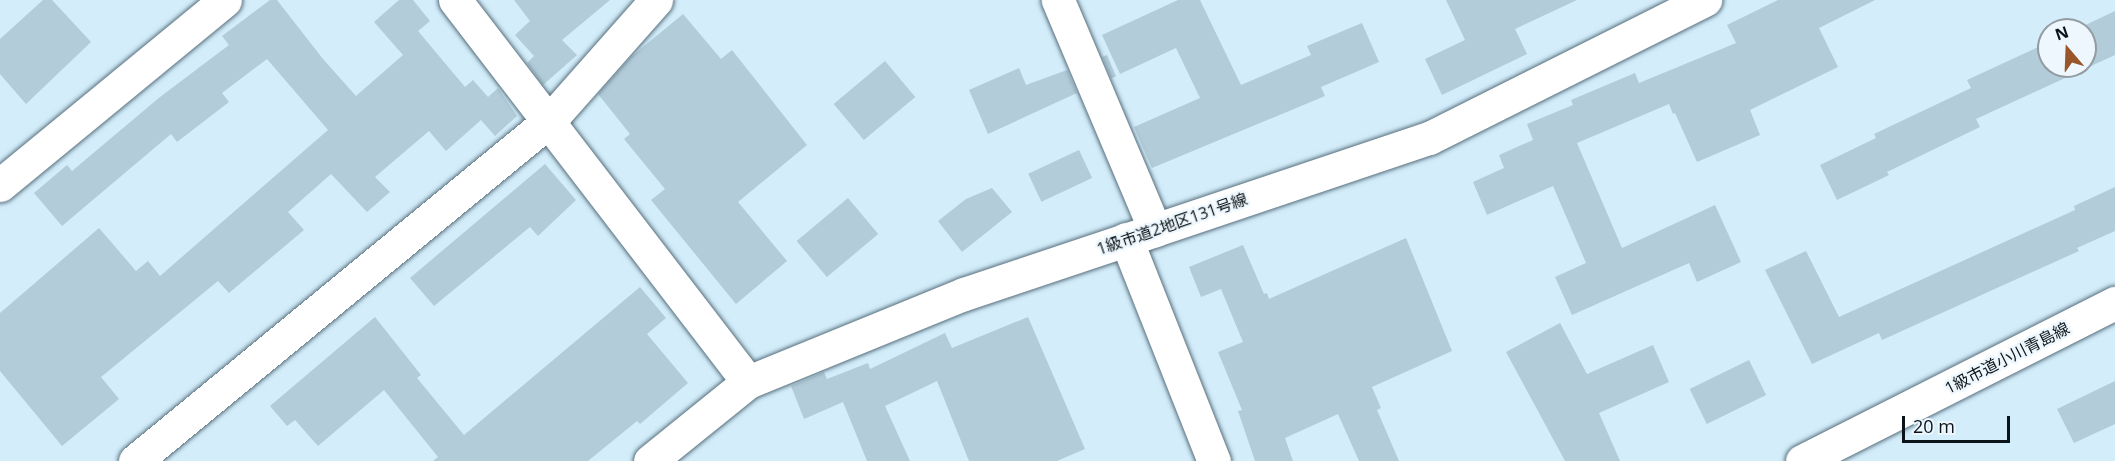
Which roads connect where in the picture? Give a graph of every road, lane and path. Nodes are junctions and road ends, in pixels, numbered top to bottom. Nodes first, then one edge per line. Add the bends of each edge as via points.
1 (225, 0) edge
2 (455, 0) edge
3 (656, 0) edge
4 (1058, 0) edge
5 (1705, 0) edge
6 (550, 120) junction
7 (0, 185) edge
8 (1141, 235) junction
9 (2114, 306) edge
10 (748, 382) junction
11 (135, 461) edge
12 (650, 461) edge
13 (1214, 461) edge
14 (1802, 461) edge

1 - 7 street
2 - 6 street
3 - 6 street
4 - 8 street
5 - 8 street, 1級市道2地区131号線 via 1429,138
6 - 10 street
6 - 11 street
8 - 10 street, 1級市道2地区131号線 via 964,294
8 - 13 street
9 - 14 street, 1級市道小川青島線
10 - 12 street, 1級市道2地区131号線

